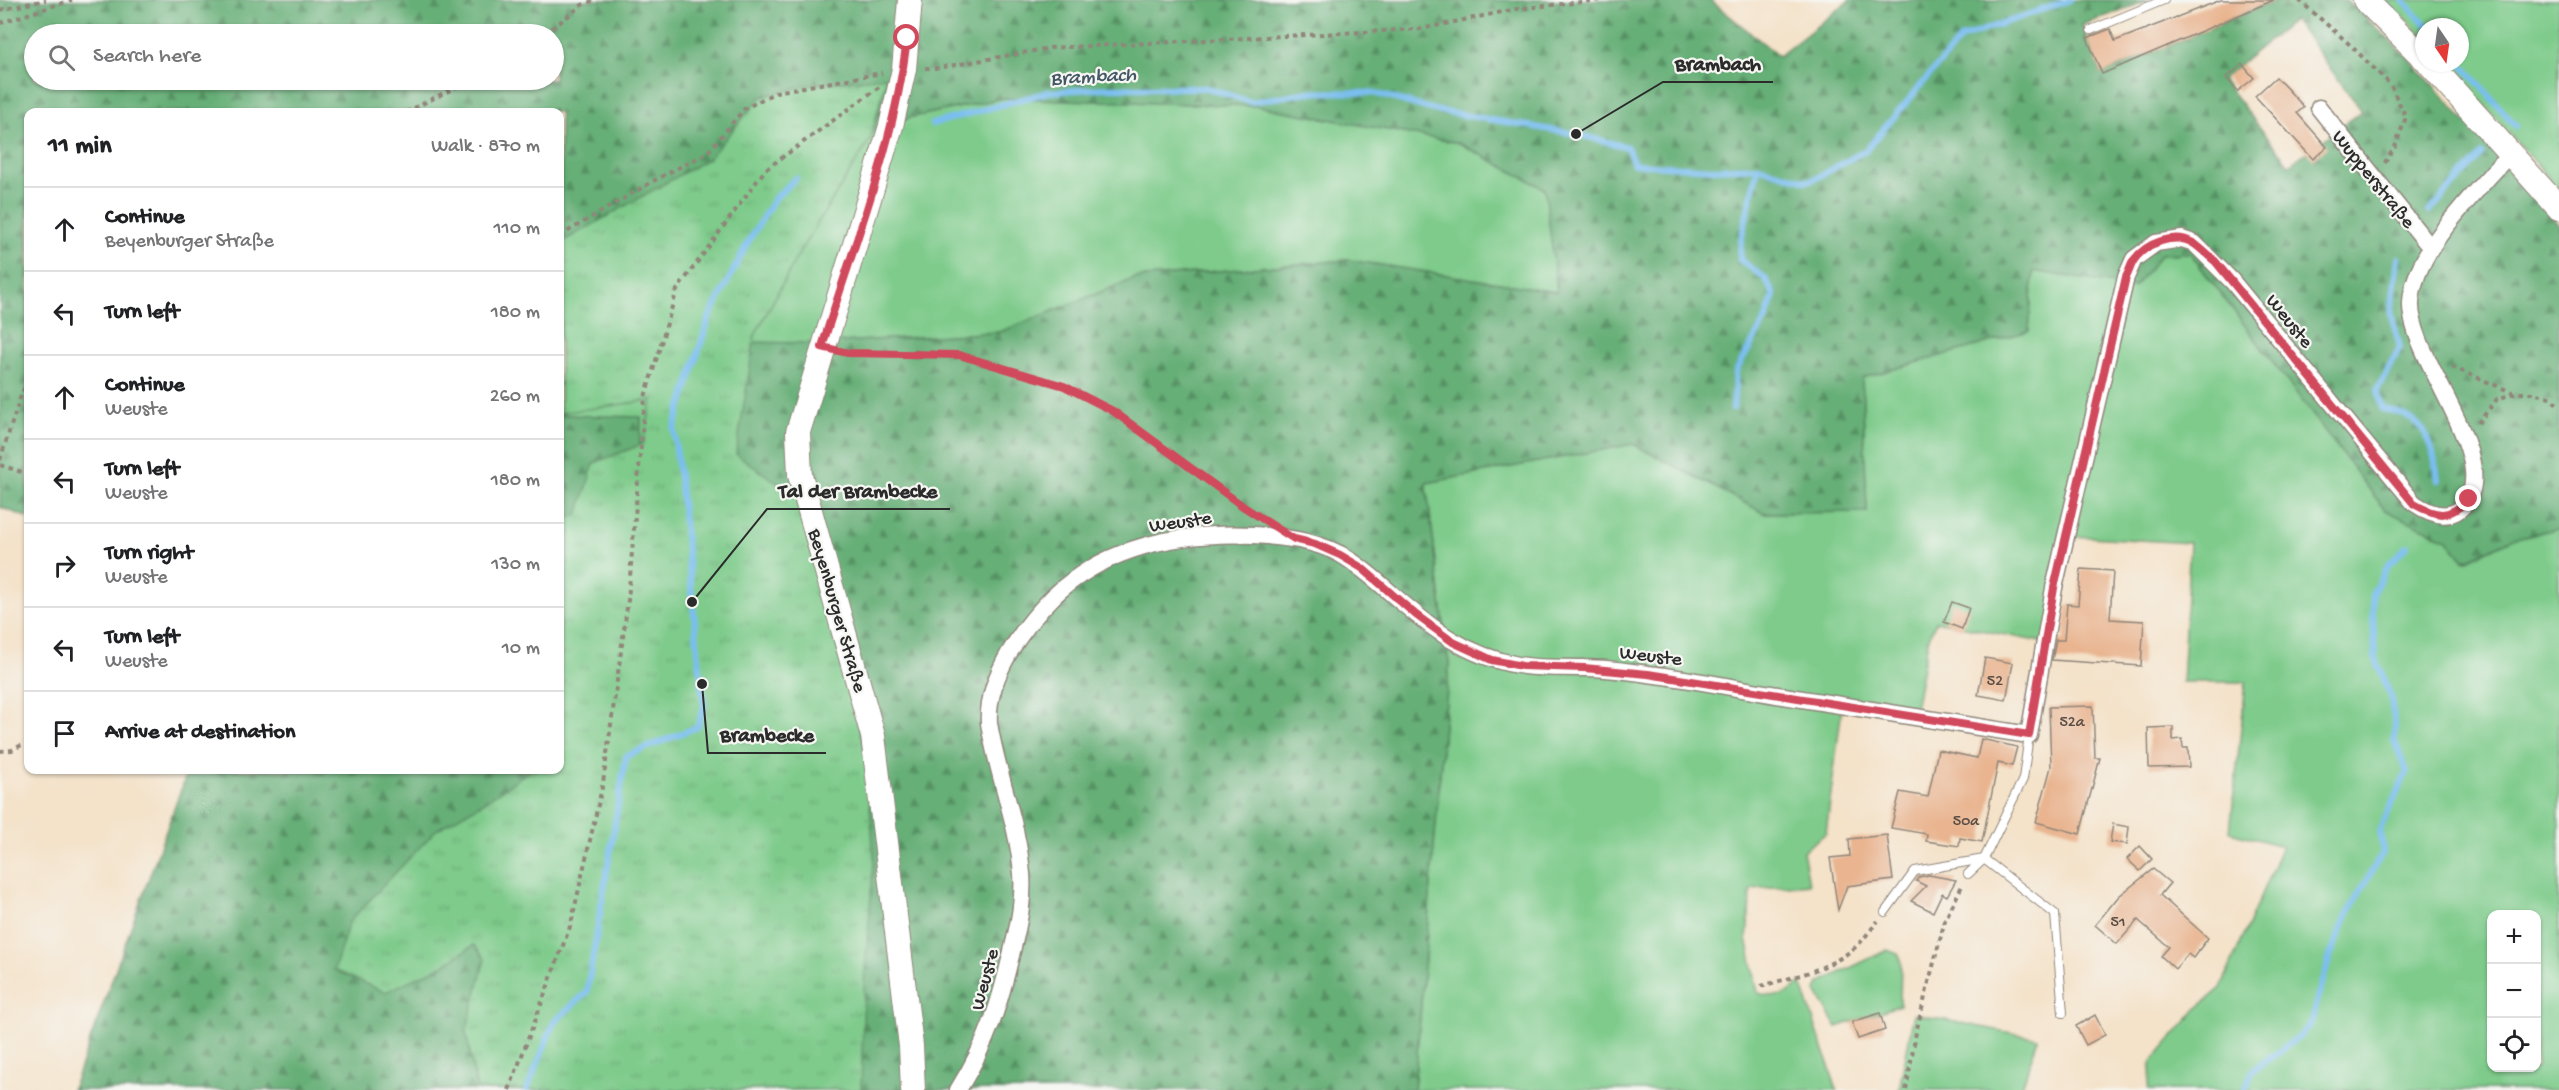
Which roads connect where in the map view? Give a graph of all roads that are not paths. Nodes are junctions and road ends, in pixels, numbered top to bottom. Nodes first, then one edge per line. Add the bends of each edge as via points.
1 (910, 0) edge
2 (2164, 0) edge
3 (2365, 0) edge
4 (2091, 30) dead end
5 (2415, 49) edge
6 (2437, 72) edge
7 (2319, 108) dead end
8 (2511, 153) junction
9 (2559, 208) edge
10 (2430, 247) junction
11 (2029, 735) junction
12 (1984, 859) junction
13 (1968, 874) road end
14 (1885, 912) road end
15 (2063, 1012) dead end
16 (912, 1090) edge
17 (958, 1090) edge

1 - 16 main road, Beyenburger Straße via 904,69 875,184 798,432 800,475 873,736 911,1046
2 - 4 lane
3 - 5 main road
6 - 8 main road
7 - 10 street, Wupperstraße
8 - 9 main road
8 - 10 street, Weuste
10 - 11 street, Weuste via 2411,302 2414,328 2466,442 2475,482 2469,499 2457,511 2443,515 2429,513 2414,504 2215,261 2194,243 2182,238 2163,241 2134,259 2126,277 2054,588
11 - 12 lane, Weuste via 2023,779
11 - 17 street, Weuste via 1648,674 1522,666 1492,660 1453,642 1362,568 1315,544 1294,539 1195,536 1134,549 1099,564 1053,597 1011,652 992,690 989,723 1019,850 1022,904 1002,998 992,1026
12 - 13 lane, Weuste
12 - 14 lane via 1915,871
12 - 15 lane via 2055,914

